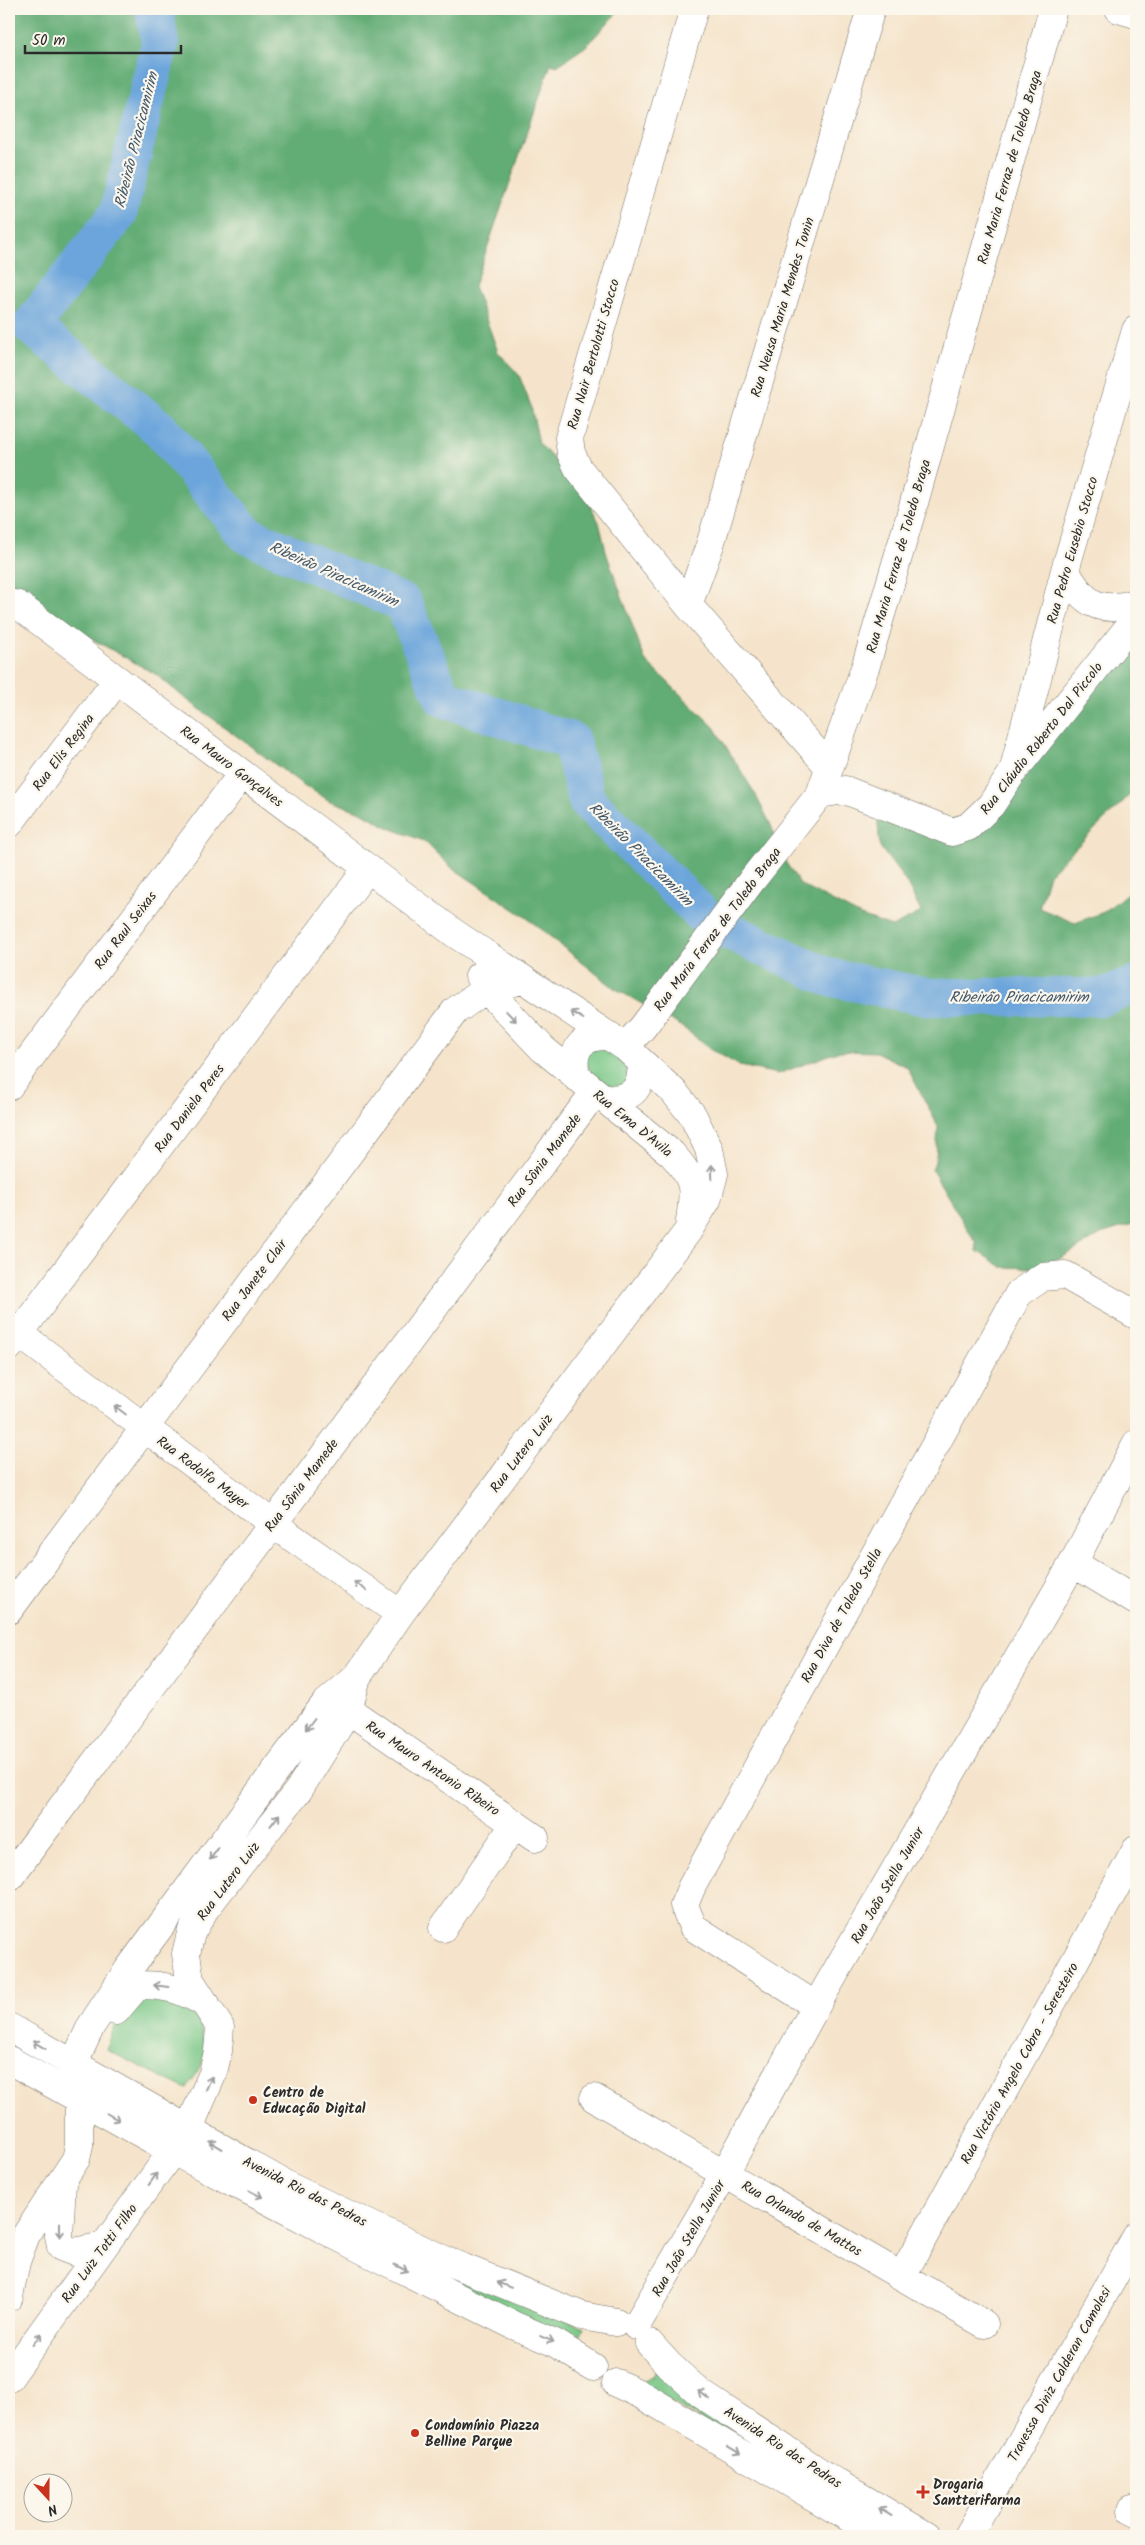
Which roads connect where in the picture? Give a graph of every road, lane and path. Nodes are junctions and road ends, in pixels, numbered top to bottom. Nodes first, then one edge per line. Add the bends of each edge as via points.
1 (694, 9) edge
2 (871, 9) edge
3 (1053, 9) edge
4 (1119, 9) edge
5 (1136, 14) edge
6 (1136, 330) edge
7 (1064, 570) junction
8 (9, 603) edge
9 (1136, 603) edge
10 (688, 605) junction
11 (1136, 618) edge
12 (117, 680) junction
13 (829, 767) junction
14 (1012, 772) junction
15 (242, 774) junction
16 (820, 794) junction
17 (9, 824) edge
18 (368, 868) junction
19 (454, 933) junction
20 (522, 980) junction
21 (486, 989) junction
22 (626, 1048) junction
23 (9, 1086) edge
24 (592, 1090) junction
25 (688, 1231) junction
26 (1136, 1315) edge
27 (12, 1336) edge
28 (143, 1427) junction
29 (1136, 1444) edge
30 (272, 1523) junction
31 (1072, 1563) junction
32 (1136, 1601) edge
33 (9, 1610) edge
34 (400, 1614) junction
35 (340, 1704) junction
36 (1136, 1850) edge
37 (9, 1878) edge
38 (443, 1928) dead end
39 (206, 2004) junction
40 (816, 2006) junction
41 (91, 2026) junction
42 (9, 2027) edge
43 (9, 2060) edge
44 (73, 2065) junction
45 (79, 2098) junction
46 (594, 2098) dead end
47 (189, 2128) junction
48 (173, 2151) junction
49 (725, 2174) junction
50 (62, 2181) junction
51 (1136, 2237) edge
52 (17, 2244) edge
53 (104, 2246) junction
54 (902, 2276) junction
55 (9, 2297) edge
56 (984, 2324) dead end
57 (634, 2330) junction
58 (593, 2368) junction
59 (9, 2378) edge
60 (616, 2382) junction
61 (880, 2536) edge
62 (927, 2536) edge
63 (968, 2536) edge

1 - 10 street, Rua Nair Bertolotti Stocco via 569,438 578,468
2 - 10 street, Rua Neusa Maria Mendes Tonin via 710,545
3 - 13 street, Rua Maria Ferraz de Toledo Braga via 907,529 866,665
4 - 5 street
6 - 7 street, Rua Pedro Eusebio Stocco
7 - 9 street via 1074,587 1095,606 1116,609
7 - 14 street, Rua Pedro Eusebio Stocco
8 - 12 street, Rua Mauro Gonçalves via 18,605
10 - 13 street, Rua Nair Bertolotti Stocco
11 - 14 street, Rua Cláudio Roberto Dal Piccolo
12 - 15 street, Rua Mauro Gonçalves
12 - 17 street, Rua Elis Regina
13 - 16 street, Rua Maria Ferraz de Toledo Braga
14 - 16 street, Rua Cláudio Roberto Dal Piccolo via 992,805 968,827 952,832 845,790
15 - 18 street, Rua Mauro Gonçalves
15 - 23 street, Rua Raul Seixas
16 - 22 street, Rua Maria Ferraz de Toledo Braga
18 - 19 street, Rua Mauro Gonçalves
18 - 27 street, Rua Daniela Peres
19 - 20 street
19 - 21 street, Rua Ema D'Avila
20 - 21 street, Rua Janete Clair
22 -> 20 street
21 -> 24 street, Rua Ema D'Avila via 543,1049
21 - 28 street, Rua Janete Clair via 455,1011
22 - 24 street via 642,1079 635,1092 622,1099
22 - 24 street via 595,1035 579,1046 573,1060
25 -> 22 street via 707,1200 714,1174 709,1149 689,1110
24 - 25 street, Rua Ema D'Avila via 672,1154 688,1172 694,1192
24 - 30 street, Rua Sônia Mamede
25 - 34 street, Rua Lutero Luiz
26 - 40 street, Rua Diva de Toledo Stella via 1065,1275 1043,1277 1019,1293 692,1886 684,1905 693,1927
28 -> 27 street, Rua Rodolfo Mayer
28 - 30 street, Rua Rodolfo Mayer
28 - 33 street, Rua Janete Clair
29 - 31 street, Rua João Stella Junior
34 -> 30 street, Rua Rodolfo Mayer
30 - 37 street, Rua Sônia Mamede
31 - 32 street
31 - 40 street, Rua João Stella Junior
34 - 35 street, Rua Lutero Luiz
35 - 38 street, Rua Mauro Antonio Ribeiro via 525,1831
39 -> 35 street, Rua Lutero Luiz via 190,1980 186,1954 190,1932 298,1791
35 -> 41 street, Rua Lutero Luiz via 140,1954
36 - 54 street, Rua Victório Angelo Cobra - Seresteiro
39 -> 41 street via 186,1992 163,1985 138,1985 112,2016
47 -> 39 street, Rua Lutero Luiz via 213,2073 218,2051 220,2027
40 - 49 street, Rua João Stella Junior
41 - 44 street, Rua Lutero Luiz
44 -> 42 street, Avenida Rio das Pedras
43 - 45 street, Avenida Rio das Pedras
44 - 45 street
44 - 47 street, Avenida Rio das Pedras
45 -> 48 street, Avenida Rio das Pedras
45 - 50 street via 80,2146
46 - 49 street, Rua Orlando de Mattos
47 - 48 street, Rua Luiz Totti Filho
57 -> 47 street, Avenida Rio das Pedras via 582,2316 449,2262 290,2187
53 -> 48 street, Rua Luiz Totti Filho
48 -> 58 street, Avenida Rio das Pedras via 367,2252 513,2325 555,2342
49 - 54 street, Rua Orlando de Mattos
49 - 57 street, Rua João Stella Junior
50 - 52 street
50 -> 53 street via 59,2236 62,2247 74,2252
51 - 63 street, Travessa Diniz Calderan Camolesi
52 - 55 street
59 -> 53 street, Rua Luiz Totti Filho
54 - 56 street, Rua Orlando de Mattos
57 - 58 street via 606,2325 597,2331 591,2340
57 - 60 street via 648,2364 634,2379
62 -> 57 street, Avenida Rio das Pedras via 835,2482 700,2393
58 - 60 street via 607,2380
60 -> 61 street, Avenida Rio das Pedras

